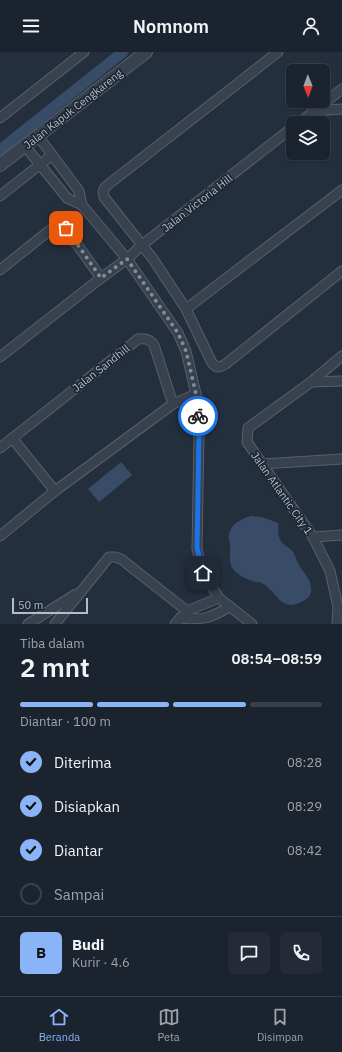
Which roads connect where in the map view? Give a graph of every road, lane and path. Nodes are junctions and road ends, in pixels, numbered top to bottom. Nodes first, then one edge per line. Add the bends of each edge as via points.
1 (84, 52) edge
2 (146, 52) edge
3 (278, 52) edge
4 (342, 89) edge
5 (342, 109) edge
6 (313, 112) junction
7 (308, 116) edge
8 (0, 118) edge
9 (286, 132) edge
10 (38, 136) junction
11 (25, 146) junction
12 (52, 155) junction
13 (0, 165) edge
14 (39, 165) junction
15 (342, 190) edge
16 (0, 196) edge
17 (82, 205) junction
18 (142, 245) junction
19 (127, 259) junction
20 (0, 270) edge
21 (342, 271) edge
22 (101, 278) junction
23 (186, 309) junction
24 (342, 356) edge
25 (0, 357) edge
26 (342, 381) edge
27 (310, 382) junction
28 (196, 394) junction
29 (173, 404) junction
30 (12, 438) junction
31 (0, 448) edge
32 (342, 458) edge
33 (262, 464) junction
34 (55, 491) junction
35 (342, 535) edge
36 (0, 536) edge
37 (313, 537) junction
38 (83, 589) junction
39 (219, 598) junction
40 (340, 607) edge
41 (229, 608) junction
42 (183, 618) edge
43 (28, 624) edge
44 (55, 624) edge
45 (252, 624) edge
46 (337, 624) edge

1 - 8 street
2 - 10 street, Jalan Kapuk Cengkareng
3 - 18 street via 105,187 104,197
4 - 6 street
5 - 6 street
6 - 7 street
9 - 18 street, Jalan Victoria Hill
10 - 11 street, Jalan Kapuk Cengkareng
10 - 12 street
11 - 13 street, Jalan Kapuk Cengkareng
11 - 14 street
12 - 14 street
12 - 17 street via 79,191
14 - 16 street
14 - 17 street via 67,198
15 - 23 street
17 - 19 street
18 - 19 street, Jalan Victoria Hill
18 - 23 street
19 - 22 street, Jalan Victoria Hill
19 - 28 street via 178,333 186,351
20 - 22 street via 55,226 61,226 66,228
21 - 23 street via 220,367 212,363
22 - 25 street, Jalan Victoria Hill
24 - 27 street, Jalan Atlantic City 1
26 - 27 street
27 - 33 street, Jalan Atlantic City 1 via 248,428 247,442
28 - 29 street
28 - 39 street via 199,433 197,548 203,573
29 - 30 street, Jalan Sandhill via 154,345 147,339 138,339
29 - 34 street
30 - 31 street, Jalan Sandhill
30 - 34 street
32 - 33 street
33 - 37 street, Jalan Atlantic City 1
34 - 36 street
35 - 37 street
37 - 40 street, Jalan Atlantic City 1 via 330,571
38 - 42 street via 109,558 115,557
38 - 43 street
38 - 44 street
39 - 41 street
39 - 42 street
40 - 46 street, Jalan Atlantic City 1
41 - 42 street via 206,618
41 - 45 street

